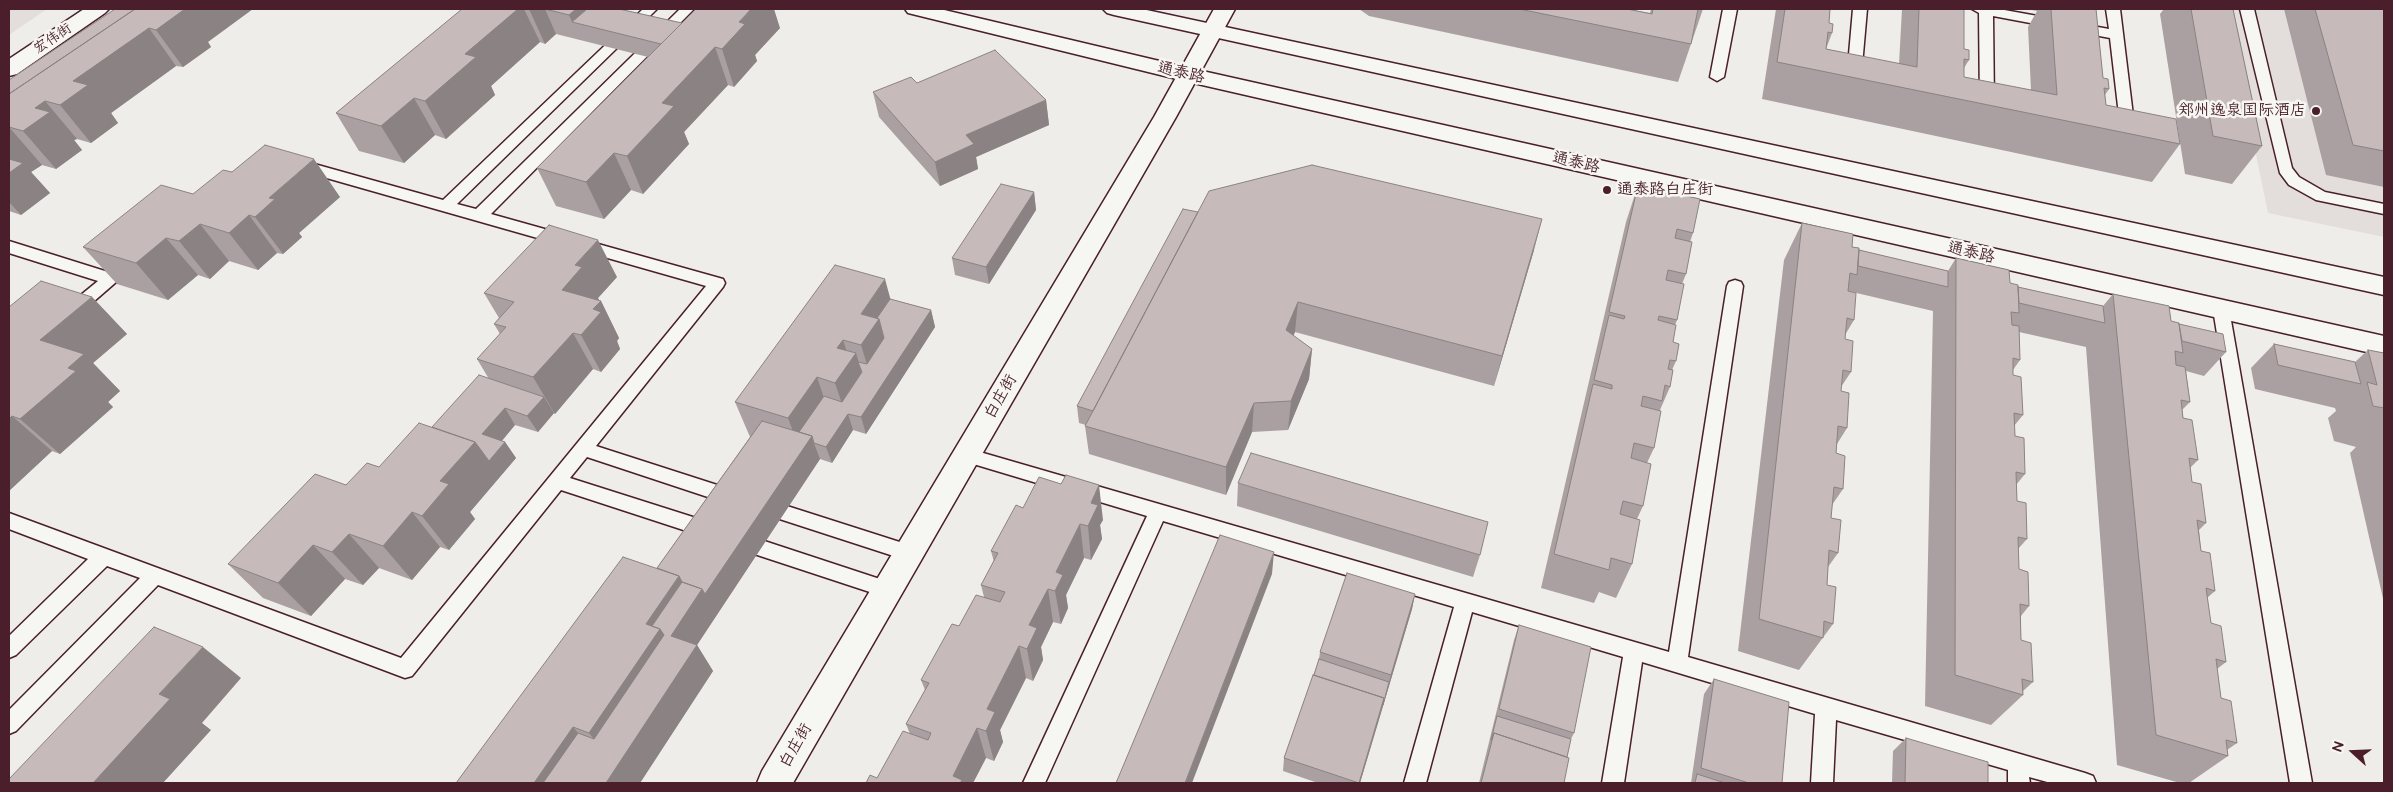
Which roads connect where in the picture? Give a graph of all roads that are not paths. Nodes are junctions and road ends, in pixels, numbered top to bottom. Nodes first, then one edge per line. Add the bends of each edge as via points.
1 (98, 9) edge
2 (650, 9) edge
3 (686, 9) edge
4 (915, 9) edge
5 (1114, 9) edge
6 (1730, 9) edge
7 (1860, 9) edge
8 (1984, 9) edge
9 (2113, 9) edge
10 (2247, 9) edge
11 (1218, 20) edge
12 (2116, 35) junction
13 (9, 69) edge
14 (1189, 76) junction
15 (1716, 78) dead end
16 (1853, 85) edge
17 (1987, 113) edge
18 (2128, 132) edge
19 (288, 162) edge
20 (446, 206) junction
21 (2384, 209) edge
22 (479, 216) junction
23 (9, 247) edge
24 (140, 254) edge
25 (110, 279) junction
26 (1735, 286) dead end
27 (2384, 286) edge
28 (2221, 309) junction
29 (56, 323) edge
30 (2384, 346) edge
31 (583, 449) junction
32 (966, 455) junction
33 (557, 481) junction
34 (1158, 512) junction
35 (9, 521) edge
36 (909, 554) junction
37 (103, 557) junction
38 (155, 576) junction
39 (888, 590) junction
40 (1465, 601) junction
41 (9, 649) edge
42 (1634, 651) junction
43 (1677, 664) junction
44 (1826, 707) junction
45 (9, 724) edge
46 (2018, 773) edge
47 (774, 783) edge
48 (1034, 783) edge
49 (1416, 783) edge
50 (1614, 783) edge
51 (1822, 783) edge
52 (2085, 783) edge
53 (2301, 783) edge

1 - 13 street, 宏伟街
2 - 20 lane
3 - 22 lane
4 - 14 street, 通泰路
5 - 11 street
6 - 15 lane
7 - 16 lane
8 - 12 lane
8 - 17 lane
9 - 12 lane
10 - 21 lane via 2285,169 2294,181 2321,196
11 - 14 street, 白庄街
11 - 27 street
12 - 18 lane
14 - 28 street, 通泰路
14 - 32 street, 白庄街
19 - 20 lane
20 - 22 lane
22 - 31 lane via 717,283
23 - 25 lane
24 - 25 lane
25 - 29 lane
26 - 43 lane
28 - 30 street, 通泰路
28 - 53 lane
31 - 33 lane
31 - 36 lane
32 - 34 lane
32 - 36 street, 白庄街
33 - 38 lane via 405,669
33 - 39 lane
34 - 40 lane
34 - 48 lane
35 - 37 lane
36 - 39 street, 白庄街
37 - 38 lane
37 - 41 lane
38 - 45 lane
39 - 47 street, 白庄街
40 - 42 lane
40 - 49 lane
42 - 43 lane
42 - 50 lane
43 - 44 lane
44 - 46 lane
44 - 51 lane
46 - 52 lane

